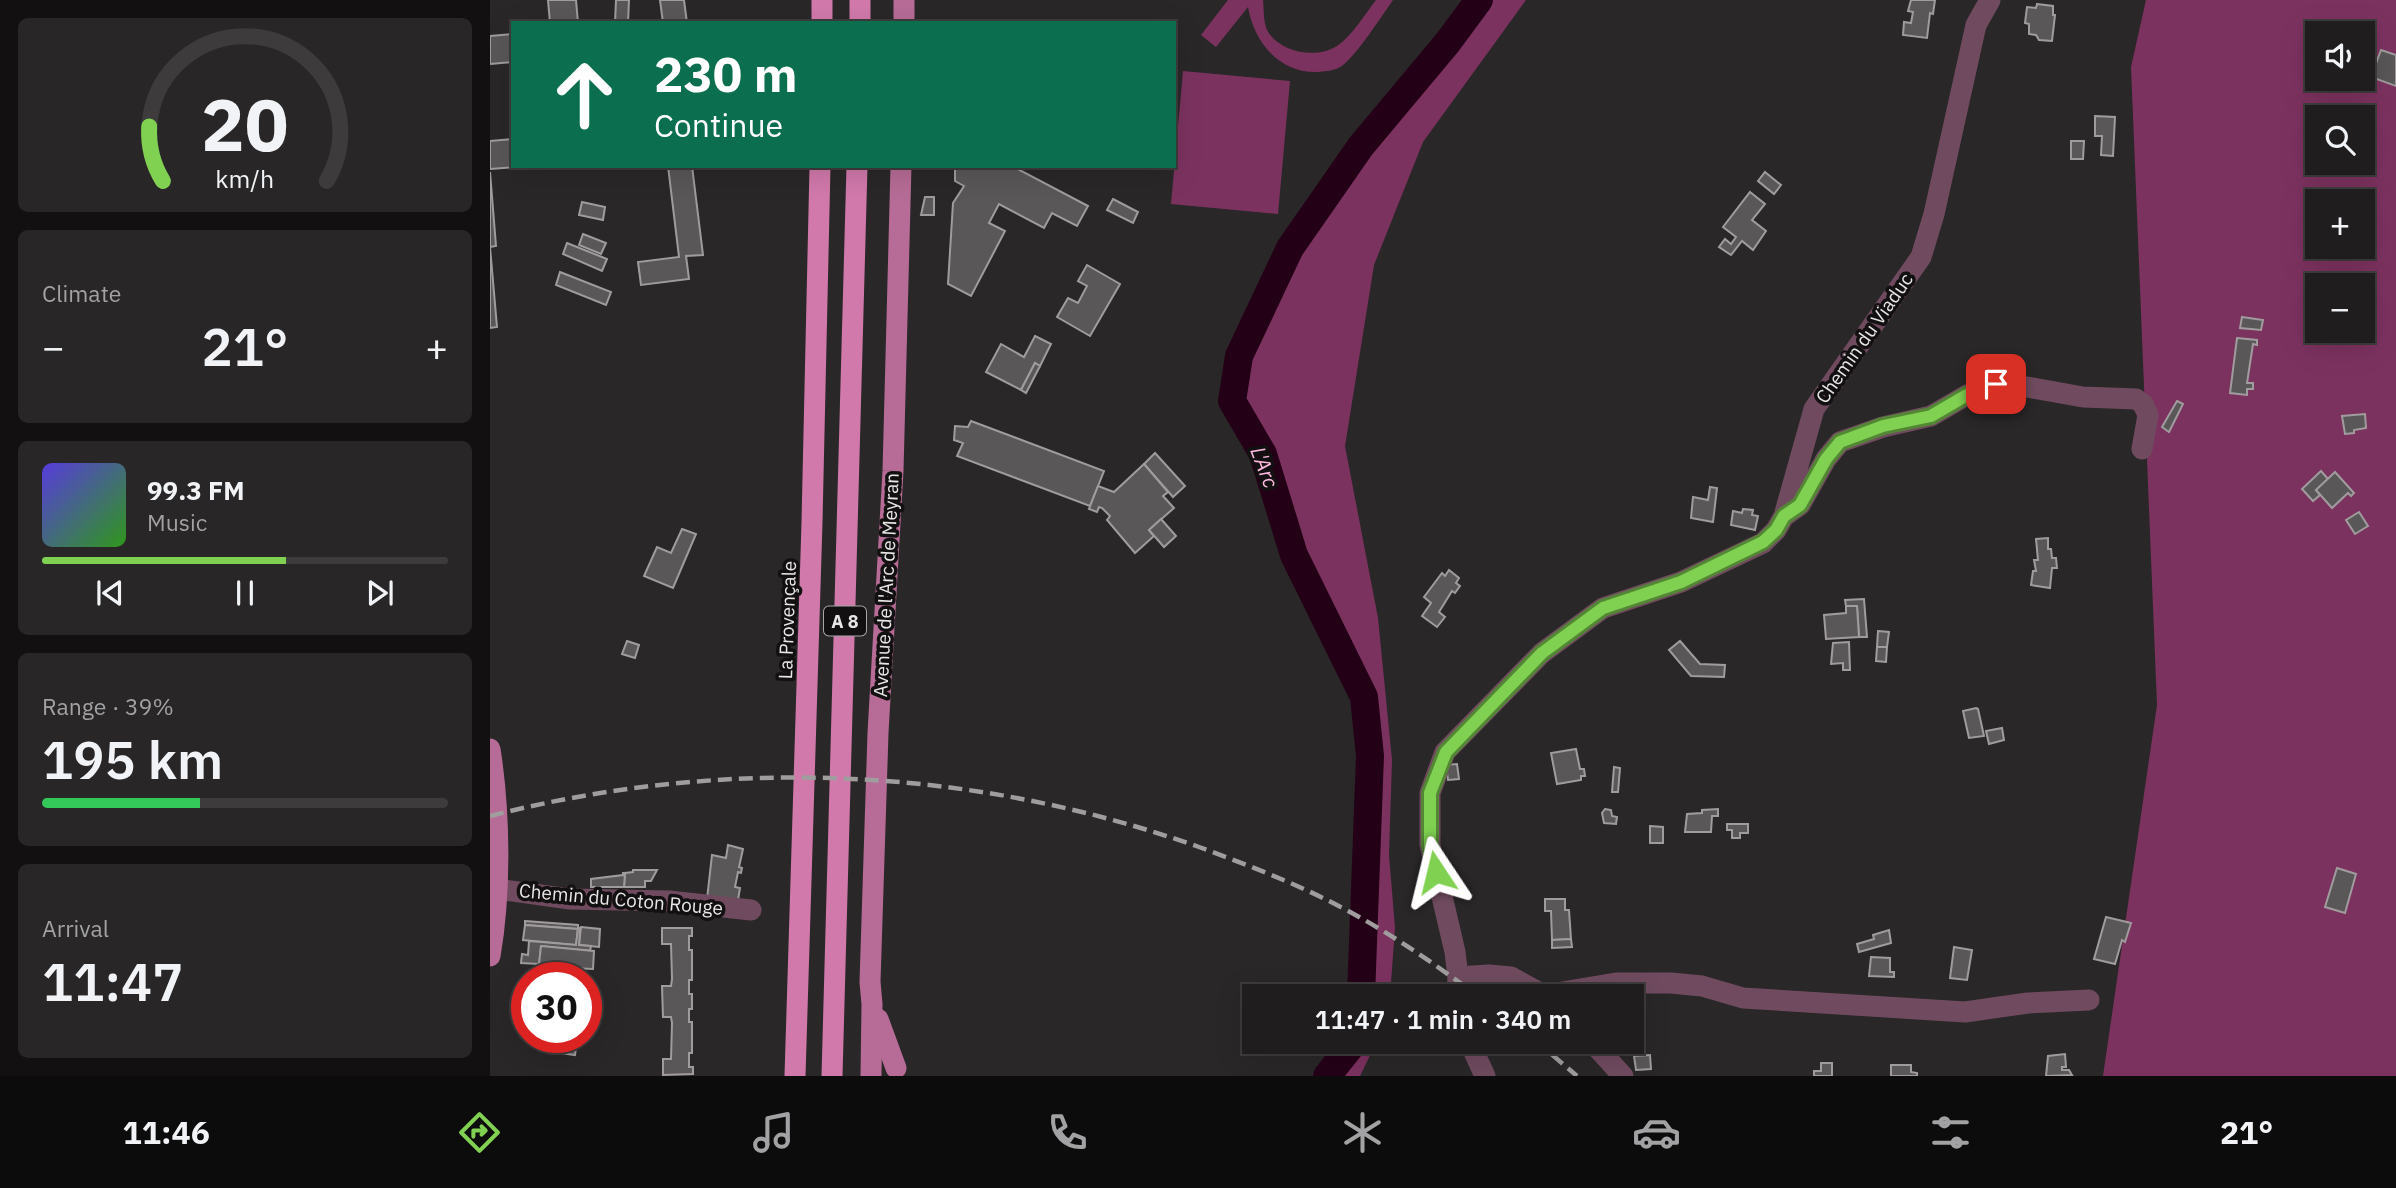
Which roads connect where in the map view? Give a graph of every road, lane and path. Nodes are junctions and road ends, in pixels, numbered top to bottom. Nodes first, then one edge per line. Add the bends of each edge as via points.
1 (822, 0) edge
2 (860, 0) edge
3 (904, 0) edge
4 (1990, 0) edge
5 (821, 21) edge
6 (860, 21) edge
7 (904, 21) edge
8 (820, 168) edge
9 (857, 168) edge
10 (901, 168) edge
11 (2142, 449) dead end
12 (1784, 516) junction
13 (490, 749) edge
14 (492, 797) edge
15 (494, 889) edge
16 (751, 910) dead end
17 (490, 956) edge
18 (1457, 984) edge
19 (1463, 984) edge
20 (1523, 984) edge
21 (1610, 984) edge
22 (2089, 1000) dead end
23 (872, 1004) junction
24 (1475, 1054) edge
25 (1603, 1054) edge
26 (902, 1072) edge
27 (795, 1076) edge
28 (832, 1076) edge
29 (871, 1076) edge
30 (1485, 1076) edge
31 (1623, 1076) edge

1 - 5 highway
2 - 6 highway
3 - 7 main road
4 - 12 street, Chemin du Viaduc via 1976,25 1921,257 1814,409
8 - 27 highway, La Provençale / A 8
9 - 28 highway, A 8
10 - 23 main road, Avenue de l'Arc de Meyran via 893,471 875,810
11 - 12 street via 2148,415 2136,398 2083,397 1996,384 1931,416 1883,426 1840,442 1800,505
12 - 18 street, Chemin du Viaduc via 1763,542 1681,582 1603,608 1542,653 1446,752 1430,793 1430,845 1455,952
13 - 14 main road
14 - 15 main road
15 - 16 street, Chemin du Coton Rouge via 569,899 669,901
15 - 17 main road
19 - 20 street via 1489,975 1511,977
21 - 22 street via 1671,983 1743,998 1965,1012
23 - 26 main road, Avenue de l'Arc de Meyran
23 - 29 main road, Avenue de l'Arc de Meyran
24 - 30 street
25 - 31 street
26 - 29 main road via 887,1067

